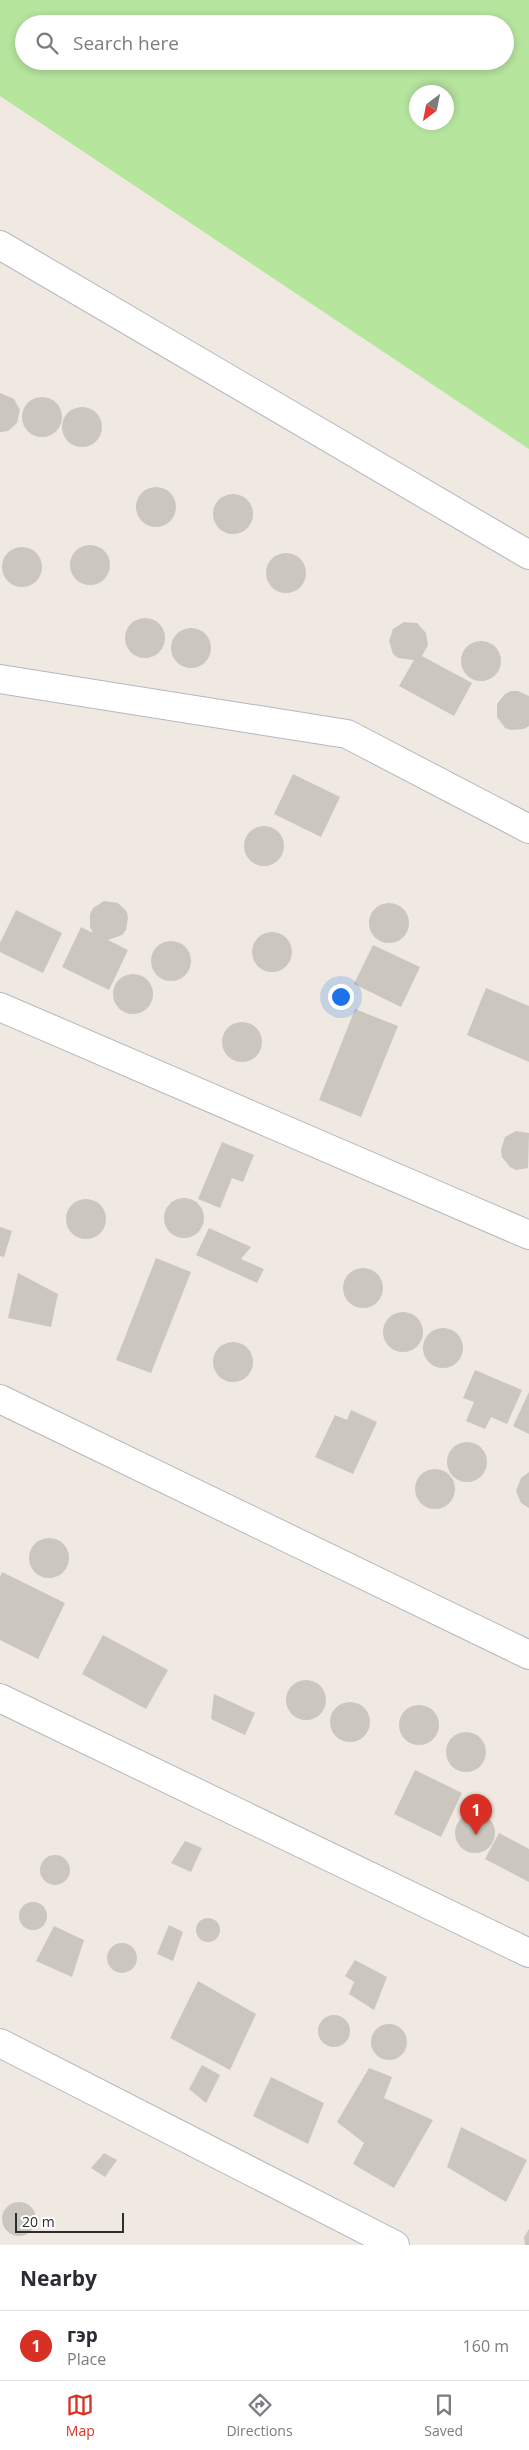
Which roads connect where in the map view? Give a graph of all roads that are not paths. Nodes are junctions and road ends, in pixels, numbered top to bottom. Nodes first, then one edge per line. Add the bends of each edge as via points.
1 (0, 245) edge
2 (529, 555) edge
3 (0, 679) edge
4 (529, 829) edge
5 (0, 1007) edge
6 (529, 1235) edge
7 (0, 1399) edge
8 (529, 1655) edge
9 (0, 1698) edge
10 (529, 1954) edge
11 (0, 2043) edge
12 (395, 2245) edge

1 - 2 street
3 - 4 street via 347,734
5 - 6 street
7 - 8 street
9 - 10 street
11 - 12 street

